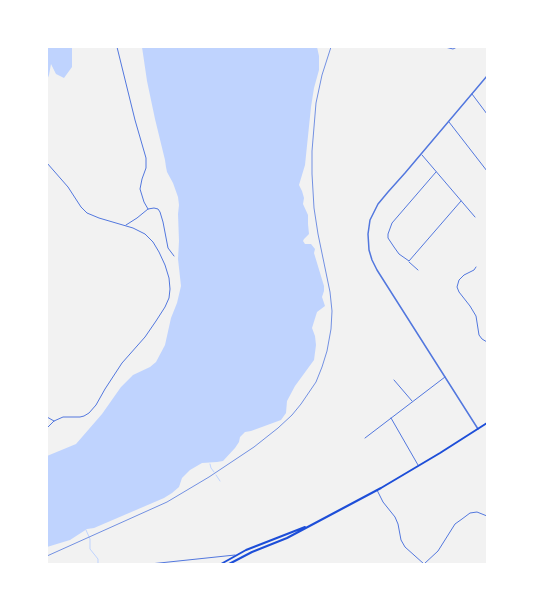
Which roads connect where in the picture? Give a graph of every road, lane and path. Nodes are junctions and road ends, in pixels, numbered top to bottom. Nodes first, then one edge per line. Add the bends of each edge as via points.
1 (118, 47) edge
2 (445, 47) edge
3 (457, 47) edge
4 (487, 76) edge
5 (472, 94) junction
6 (487, 114) edge
7 (449, 121) junction
8 (421, 154) junction
9 (47, 163) edge
10 (487, 165) edge
11 (485, 167) junction
12 (487, 171) edge
13 (436, 172) junction
14 (461, 201) junction
15 (148, 209) junction
16 (475, 217) dead end
17 (126, 226) junction
18 (174, 256) dead end
19 (409, 261) junction
20 (476, 267) dead end
21 (418, 270) dead end
22 (487, 342) edge
23 (445, 377) junction
24 (394, 380) dead end
25 (413, 402) junction
26 (47, 417) edge
27 (391, 418) junction
28 (54, 421) junction
29 (487, 423) edge
30 (47, 428) edge
31 (478, 429) junction
32 (365, 438) dead end
33 (419, 466) junction
34 (377, 489) junction
35 (487, 516) edge
36 (310, 525) junction
37 (236, 555) junction
38 (150, 564) edge
39 (221, 564) edge
40 (229, 564) edge
41 (424, 564) edge

1 - 15 street via 134,120 146,158 140,189
2 - 3 street
4 - 5 street
5 - 6 street
5 - 7 street
7 - 8 street
7 - 11 street
8 - 13 street
8 - 23 street via 378,204 370,220 369,250 385,283
9 - 17 street via 87,213
10 - 11 street
11 - 12 street
13 - 14 street
13 - 19 street via 392,223 388,234 399,254
14 - 16 street
14 - 19 street
15 - 17 street
15 - 18 street via 158,209 160,212 168,248
17 - 28 street via 145,234 159,252 169,278 169,298 145,337 122,363 89,413
19 - 21 street
20 - 22 street via 459,280 457,287 476,316 479,335
23 - 25 street
23 - 31 street
24 - 25 street
25 - 27 street
26 - 28 street
27 - 32 street
27 - 33 street
28 - 30 street
29 - 31 main road
31 - 33 main road
33 - 34 main road
34 - 36 main road
34 - 41 street via 395,517 405,547
35 - 41 street via 477,512 470,513 455,524 445,542
36 - 37 main road
36 - 40 main road
37 - 38 street
37 - 39 main road

